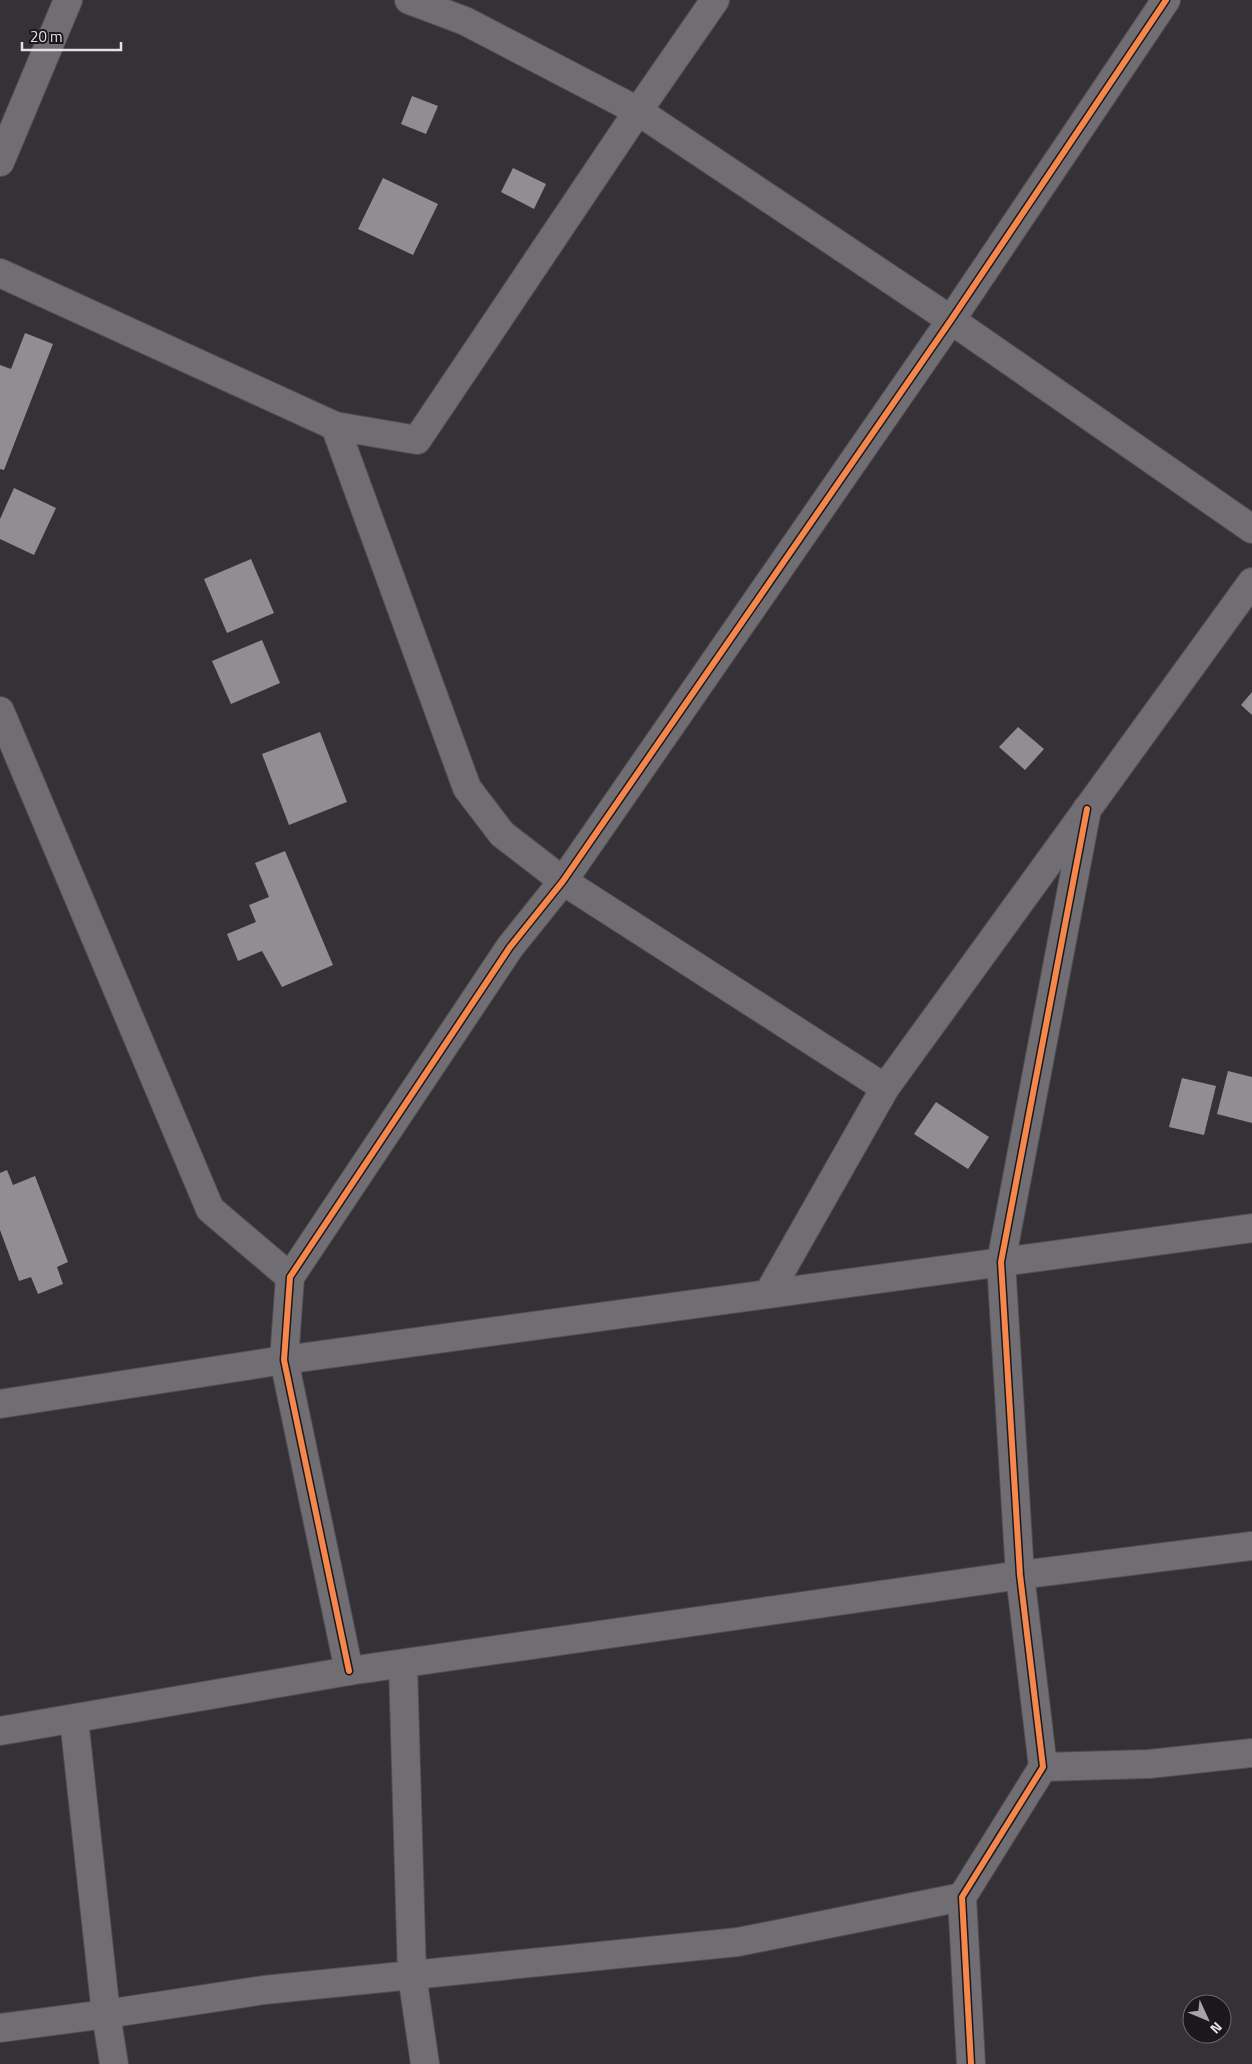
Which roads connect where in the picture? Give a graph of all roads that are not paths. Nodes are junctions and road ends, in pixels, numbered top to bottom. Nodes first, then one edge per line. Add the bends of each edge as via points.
1 (68, 0) edge
2 (409, 0) edge
3 (715, 0) edge
4 (1166, 0) edge
5 (469, 11) edge
6 (638, 111) junction
7 (0, 162) edge
8 (0, 273) edge
9 (951, 320) junction
10 (335, 426) junction
11 (1252, 529) edge
12 (1252, 582) edge
13 (0, 711) edge
14 (1087, 809) junction
15 (564, 881) junction
16 (885, 1088) junction
17 (1252, 1228) edge
18 (1001, 1262) junction
19 (290, 1277) junction
20 (768, 1294) junction
21 (284, 1360) junction
22 (0, 1404) edge
23 (1252, 1546) edge
24 (1020, 1575) junction
25 (403, 1664) junction
26 (349, 1671) junction
27 (74, 1719) junction
28 (0, 1731) edge
29 (1252, 1753) edge
30 (1043, 1767) junction
31 (962, 1897) junction
32 (412, 1976) junction
33 (106, 2014) junction
34 (0, 2028) edge
35 (114, 2064) edge
36 (425, 2064) edge
37 (971, 2064) edge

1 - 7 street
2 - 5 street
3 - 6 street
4 - 9 street
5 - 6 street
6 - 9 street
6 - 10 street via 417,440
8 - 10 street
9 - 11 street
9 - 15 street
10 - 15 street via 467,788 502,834
12 - 14 street
13 - 19 street via 210,1209
14 - 16 street
14 - 18 street
15 - 16 street
15 - 19 street via 510,947
16 - 20 street
17 - 18 street
18 - 20 street
18 - 24 street
19 - 21 street
20 - 21 street
21 - 22 street
21 - 26 street
23 - 24 street
24 - 25 street
24 - 30 street
25 - 26 street
25 - 32 street
26 - 27 street
27 - 28 street
27 - 33 street
29 - 30 street via 1149,1764
30 - 31 street
31 - 32 street via 738,1942
31 - 37 street
32 - 33 street via 264,1990
32 - 36 street
33 - 34 street
33 - 35 street

